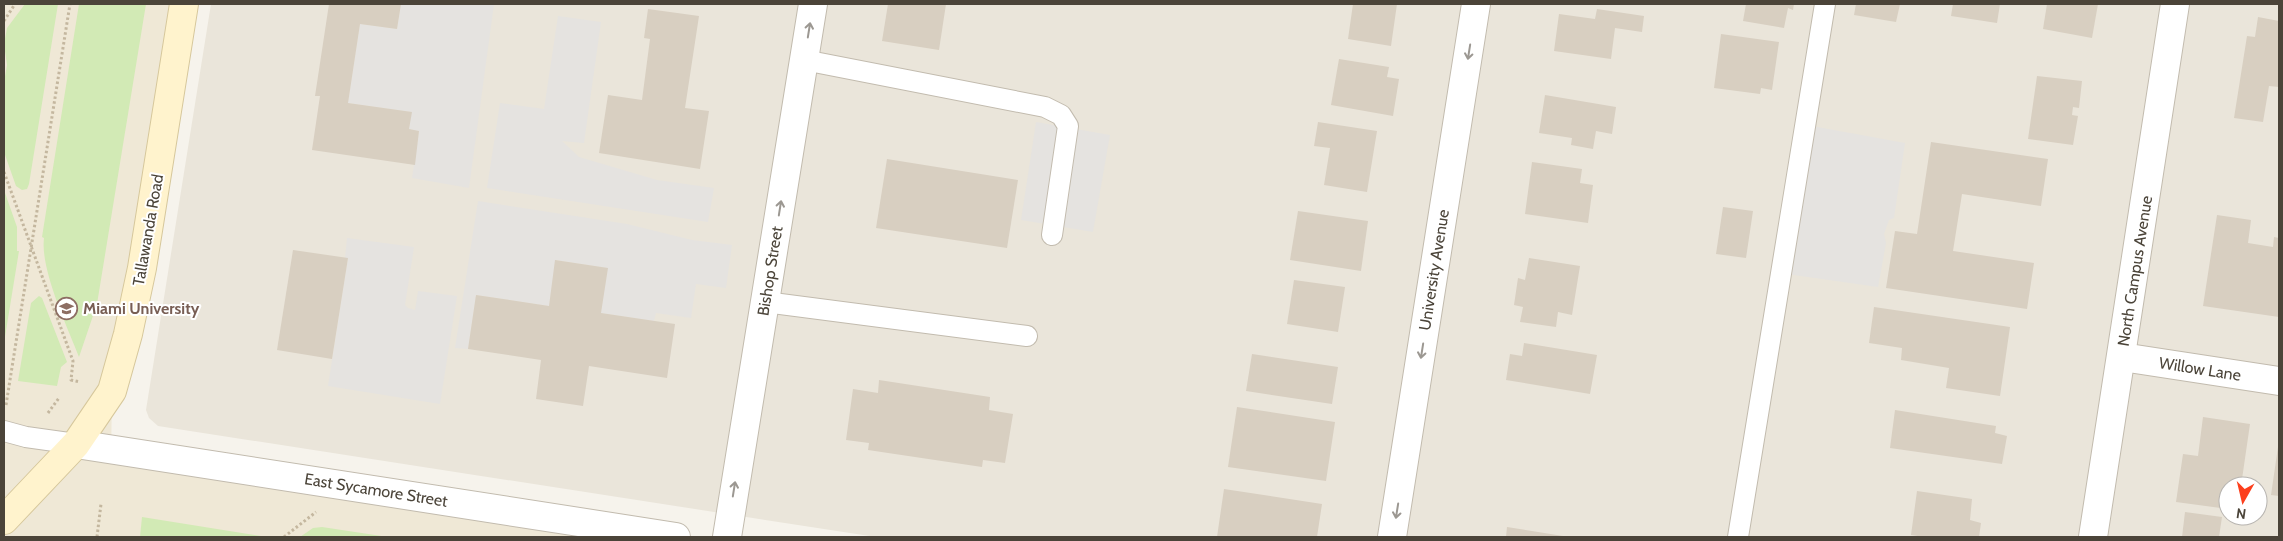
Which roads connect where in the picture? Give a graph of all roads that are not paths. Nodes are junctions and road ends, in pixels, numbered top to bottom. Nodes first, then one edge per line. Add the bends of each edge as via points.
1 (184, 4) edge
2 (813, 4) edge
3 (1476, 4) edge
4 (1825, 4) edge
5 (2175, 4) edge
6 (804, 60) junction
7 (1052, 235) dead end
8 (765, 302) junction
9 (1027, 336) dead end
10 (2122, 357) junction
11 (2279, 382) edge
12 (4, 431) edge
13 (76, 444) junction
14 (4, 520) edge
15 (676, 537) edge
16 (726, 537) edge
17 (1392, 537) edge
18 (1738, 537) edge
19 (2093, 537) edge

1 - 13 street, Tallawanda Road via 142,268 128,334 112,391
6 -> 2 street, Bishop Street
3 -> 17 street, University Avenue
4 - 18 lane
5 - 10 street, North Campus Avenue
6 - 7 lane via 1045,107 1061,115 1068,126
8 -> 6 street, Bishop Street
8 - 9 lane
16 -> 8 street, Bishop Street
10 - 11 street, Willow Lane
10 - 19 street, North Campus Avenue
12 - 13 lane
13 - 14 street, Tallawanda Road
13 - 15 street, East Sycamore Street

